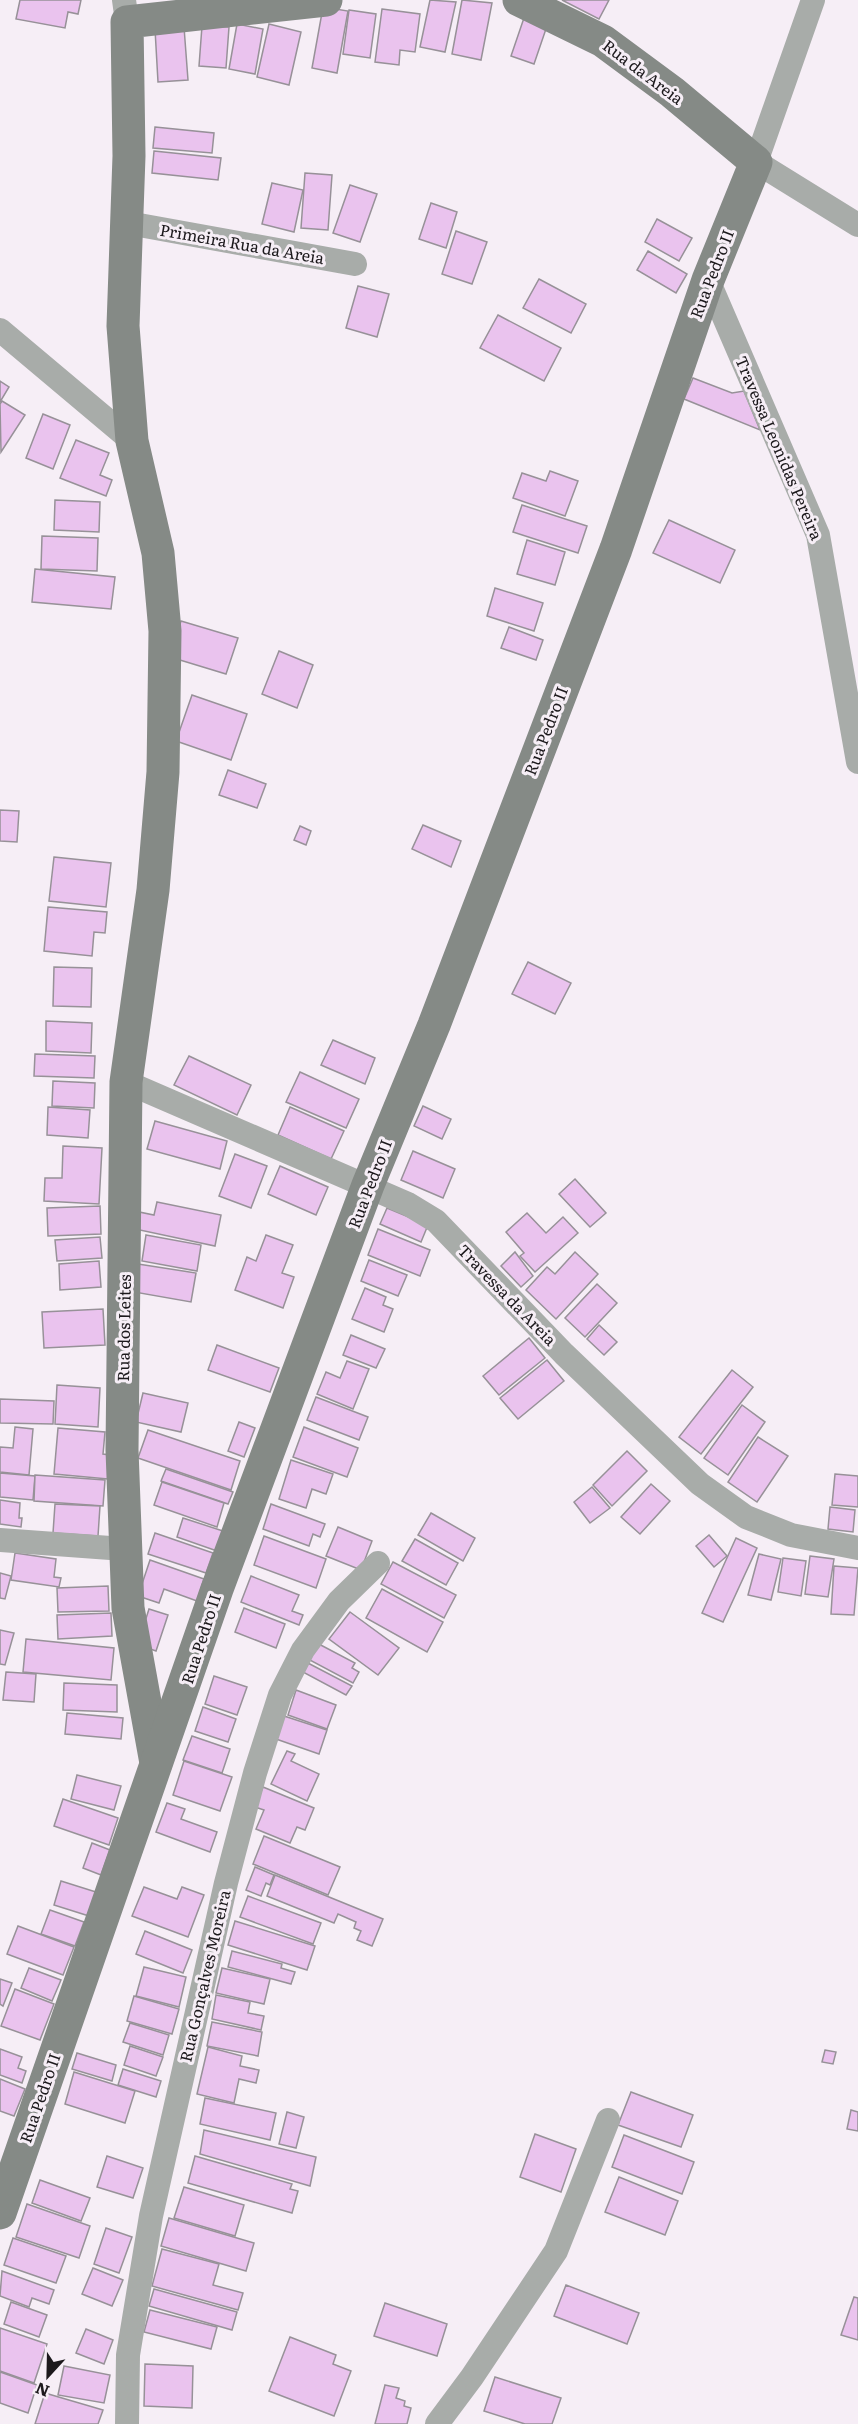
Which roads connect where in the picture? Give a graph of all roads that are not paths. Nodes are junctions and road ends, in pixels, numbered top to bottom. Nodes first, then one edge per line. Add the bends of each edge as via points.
1 (326, 0) edge
2 (519, 0) edge
3 (813, 0) edge
4 (126, 11) edge
5 (756, 162) junction
6 (128, 223) junction
7 (858, 225) edge
8 (355, 264) dead end
9 (708, 280) junction
10 (0, 330) edge
11 (132, 441) junction
12 (858, 762) edge
13 (126, 1082) junction
14 (368, 1185) junction
15 (0, 1540) edge
16 (858, 1548) edge
17 (124, 1549) junction
18 (378, 1563) dead end
19 (157, 1765) junction
20 (608, 2120) dead end
21 (0, 2212) edge
22 (133, 2423) edge
23 (437, 2424) edge

1 - 4 street
2 - 5 street, Rua da Areia via 603,41
3 - 5 street
4 - 6 street, Rua dos Leites
5 - 7 street
5 - 9 street, Rua Pedro II
6 - 8 street, Primeira Rua da Areia
6 - 11 street, Rua dos Leites via 123,326
9 - 12 street, Travessa Leonidas Pereira via 818,535
9 - 14 street, Rua Pedro II via 616,549 434,1025
10 - 11 street
11 - 13 street, Rua dos Leites via 158,553 165,631 163,772 153,890
13 - 14 street, Travessa da Areia
13 - 17 street, Rua dos Leites
14 - 16 street, Travessa da Areia via 436,1221 564,1354 700,1484 746,1517 792,1535
14 - 19 street, Rua Pedro II
15 - 17 street
17 - 19 street, Rua dos Leites via 128,1608
18 - 22 street, Rua Gonçalves Moreira via 339,1601 303,1650 280,1695 255,1773 226,1883 151,2216 128,2355
19 - 21 street, Rua Pedro II
20 - 23 street via 556,2251

